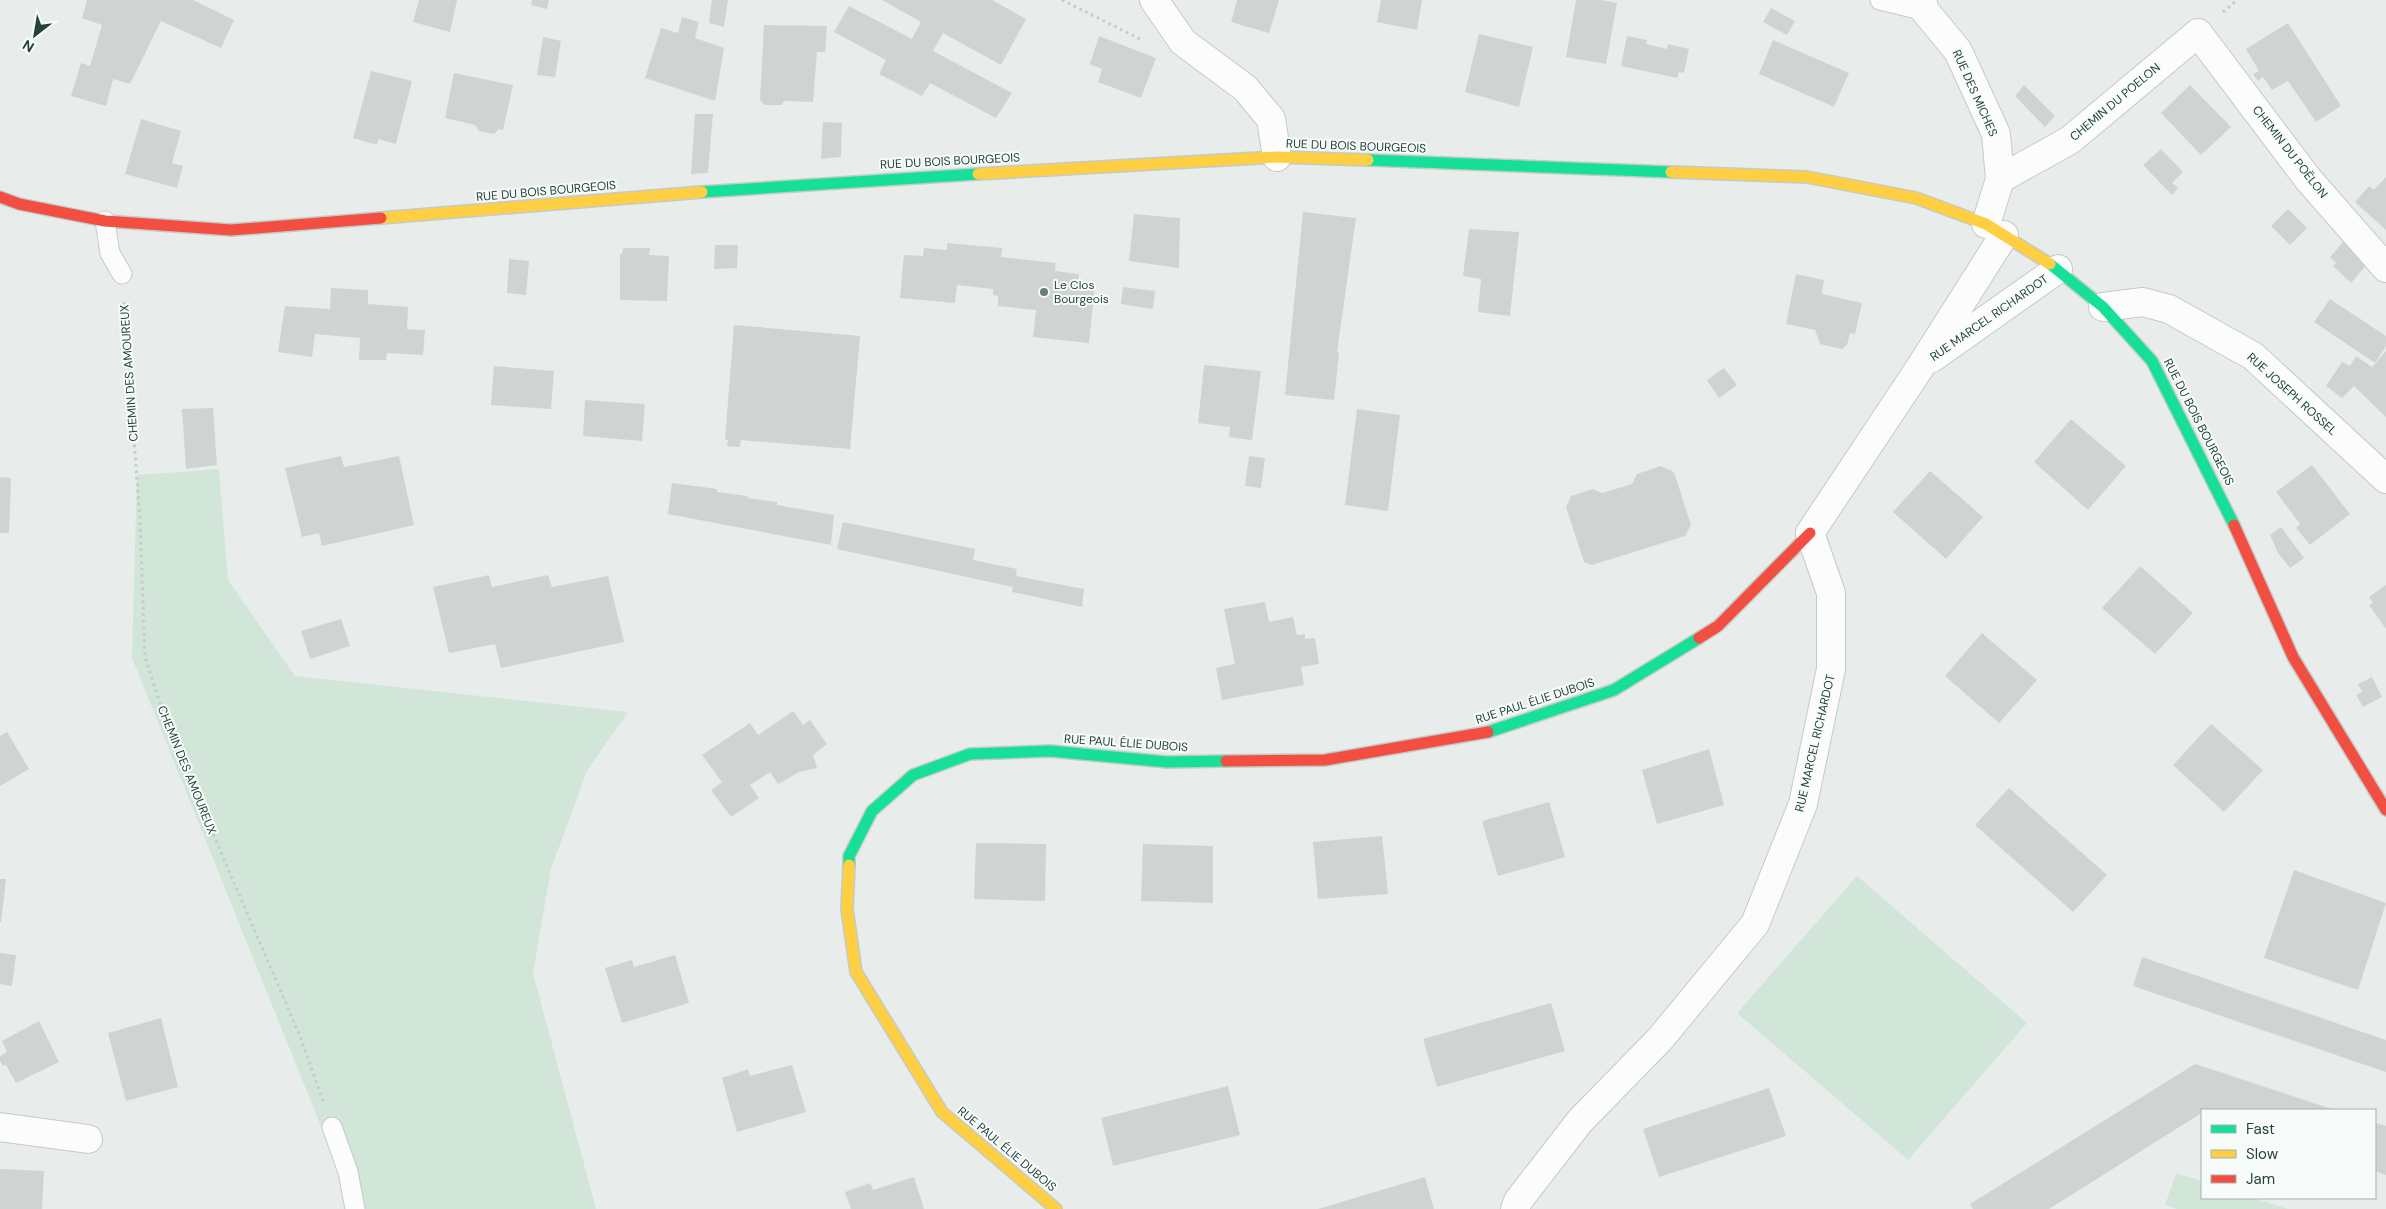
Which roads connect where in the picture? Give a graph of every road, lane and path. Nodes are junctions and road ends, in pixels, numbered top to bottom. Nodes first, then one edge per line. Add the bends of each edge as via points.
1 (1062, 0) edge
2 (1154, 0) edge
3 (1880, 0) edge
4 (1924, 6) edge
5 (2198, 33) joint
6 (1183, 42) junction
7 (1277, 156) junction
8 (2000, 179) junction
9 (0, 197) edge
10 (105, 221) junction
11 (1995, 230) junction
12 (2386, 268) edge
13 (2058, 270) junction
14 (122, 274) joint
15 (2103, 307) junction
16 (1921, 366) junction
17 (2386, 479) edge
18 (1810, 533) junction
19 (2386, 810) edge
20 (0, 1127) edge
21 (332, 1127) joint
22 (88, 1139) dead end
23 (355, 1209) edge
24 (1056, 1209) edge
25 (1514, 1209) edge

1 - 6 path via 1144,42
2 - 6 street
3 - 4 lane
4 - 8 street, RUE DES MICHES via 1958,50 1996,134
5 - 8 street, CHEMIN DU POELON via 2070,140
5 - 12 street, CHEMIN DU POËLON via 2308,179
6 - 7 street via 1245,88 1271,119
7 - 10 street, RUE DU BOIS BOURGEOIS via 761,187 231,230
7 - 11 street, RUE DU BOIS BOURGEOIS via 1807,176 1916,198
8 - 11 street, RUE DES MICHES
9 - 10 street, RUE DU BOIS BOURGEOIS via 19,204
10 - 14 lane via 110,253
11 - 13 street, RUE DU BOIS BOURGEOIS
11 - 16 street, RUE MARCEL RICHARDOT
13 - 15 street, RUE DU BOIS BOURGEOIS
13 - 16 street, RUE MARCEL RICHARDOT
14 - 21 path, CHEMIN DES AMOUREUX via 140,521 145,657 170,734 300,1036
15 - 17 street, RUE JOSEPH ROSSEL via 2143,302 2170,309 2253,356
15 - 19 street, RUE DU BOIS BOURGEOIS via 2152,361 2220,493 2293,657
16 - 18 street, RUE MARCEL RICHARDOT
18 - 24 street, RUE PAUL ÉLIE DUBOIS via 1718,626 1614,690 1481,734 1325,760 1167,762 1050,751 970,754 913,775 872,811 849,856 847,909 856,972 942,1112
18 - 25 street, RUE MARCEL RICHARDOT via 1831,593 1832,669 1803,804 1755,924 1660,1039 1580,1121
20 - 22 street
21 - 23 lane via 348,1172

